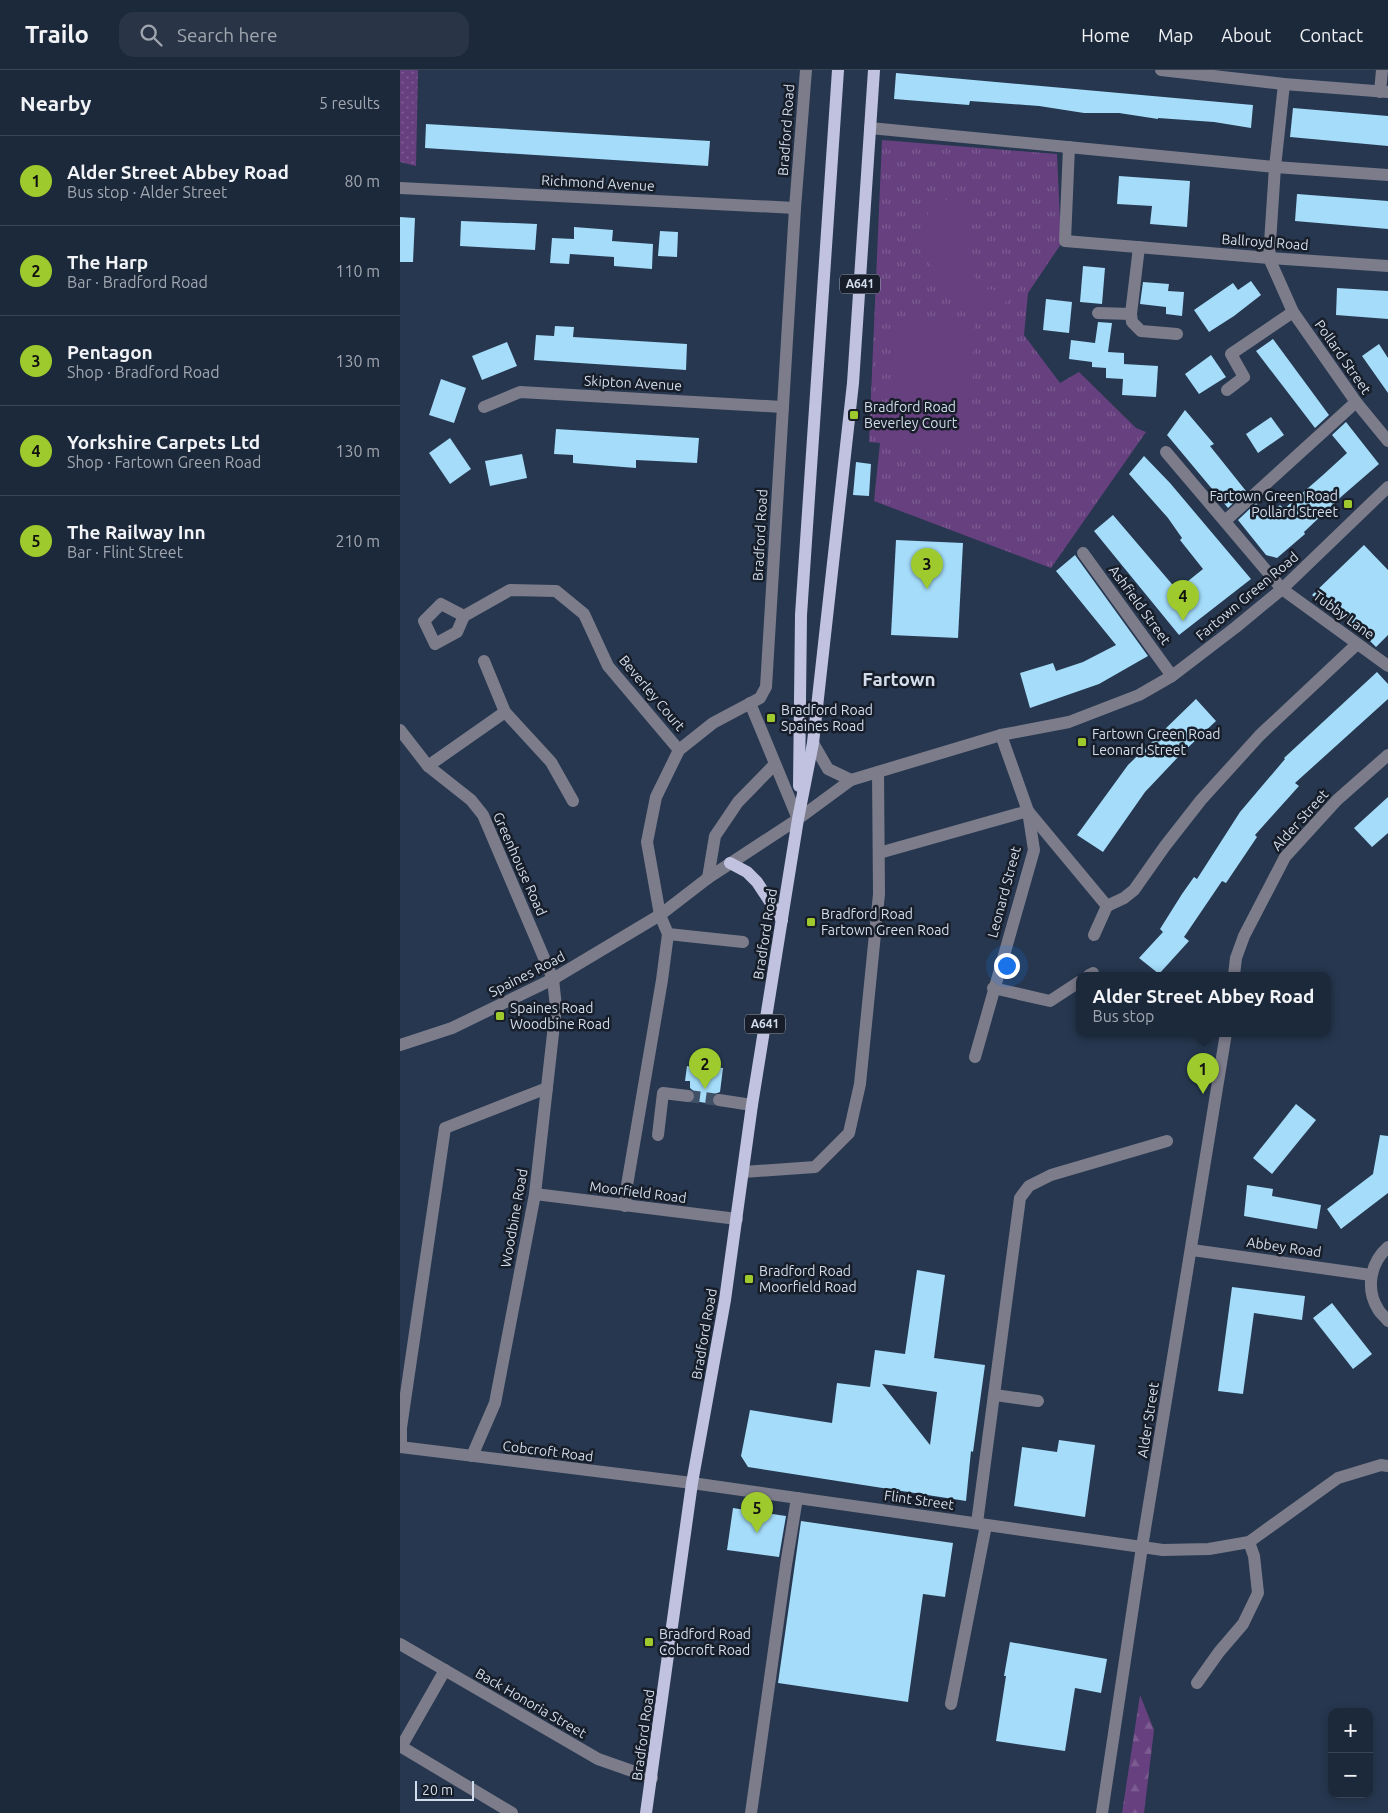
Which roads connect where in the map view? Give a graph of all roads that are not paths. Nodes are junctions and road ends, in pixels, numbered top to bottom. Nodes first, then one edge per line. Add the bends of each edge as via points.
1 (806, 70) edge
2 (838, 70) edge
3 (874, 70) edge
4 (1161, 70) edge
5 (1382, 70) edge
6 (1284, 84) junction
7 (1384, 92) edge
8 (870, 128) junction
9 (1069, 147) junction
10 (1275, 168) junction
11 (1388, 175) edge
12 (400, 188) edge
13 (795, 208) junction
14 (1139, 247) junction
15 (1269, 258) junction
16 (1388, 266) edge
17 (1293, 312) junction
18 (1098, 313) dead end
19 (1131, 314) junction
20 (1177, 334) dead end
21 (1228, 390) dead end
22 (1356, 402) junction
23 (484, 407) dead end
24 (783, 407) junction
25 (1388, 441) edge
26 (1166, 452) dead end
27 (1388, 487) edge
28 (1225, 521) junction
29 (1083, 553) dead end
30 (1282, 590) junction
31 (464, 616) dead end
32 (1357, 644) junction
33 (484, 661) dead end
34 (1388, 666) edge
35 (1172, 676) junction
36 (750, 703) junction
37 (505, 712) junction
38 (400, 730) edge
39 (1001, 735) junction
40 (813, 742) junction
41 (680, 750) junction
42 (1388, 755) edge
43 (775, 764) junction
44 (428, 766) junction
45 (878, 772) junction
46 (851, 780) junction
47 (573, 801) dead end
48 (1028, 810) junction
49 (798, 819) junction
50 (879, 853) junction
51 (730, 863) junction
52 (708, 878) junction
53 (1106, 906) junction
54 (660, 915) junction
55 (782, 920) junction
56 (668, 934) junction
57 (1094, 935) dead end
58 (744, 942) dead end
59 (1234, 972) edge
60 (553, 979) junction
61 (1076, 984) edge
62 (993, 988) junction
63 (1225, 1037) edge
64 (400, 1045) edge
65 (975, 1057) dead end
66 (547, 1088) junction
67 (688, 1096) tunnel mouth
68 (719, 1100) tunnel mouth
69 (752, 1105) junction
70 (658, 1135) dead end
71 (1167, 1141) dead end
72 (743, 1172) junction
73 (534, 1194) junction
74 (625, 1206) junction
75 (736, 1224) junction
76 (1388, 1247) edge
77 (1192, 1250) junction
78 (1371, 1275) junction
79 (1388, 1321) edge
80 (995, 1395) junction
81 (1038, 1402) dead end
82 (401, 1447) edge
83 (472, 1456) junction
84 (1388, 1466) edge
85 (692, 1483) junction
86 (797, 1498) junction
87 (982, 1524) junction
88 (1249, 1542) junction
89 (1142, 1547) junction
90 (402, 1645) edge
91 (441, 1668) junction
92 (1197, 1683) dead end
93 (951, 1704) dead end
94 (401, 1746) edge
95 (652, 1778) junction
96 (512, 1813) edge
97 (646, 1813) edge
98 (751, 1813) edge
99 (1102, 1813) edge

1 - 13 street, Bradford Road
2 - 49 main road, A641 via 802,615
3 - 8 main road, A641
4 - 6 street
5 - 7 street
6 - 7 street
6 - 10 street
8 - 9 street
8 - 40 main road, A641 via 853,383
9 - 10 street
9 - 14 street, Ballroyd Road via 1065,241
10 - 11 street
10 - 15 street
12 - 13 street, Richmond Avenue
13 - 24 street, Bradford Road
14 - 15 street, Ballroyd Road
14 - 19 street
15 - 16 street, Ballroyd Road
15 - 17 street, Pollard Street
17 - 21 street via 1231,354 1244,377
17 - 22 street, Pollard Street
18 - 19 street
19 - 20 street via 1132,322 1141,331
22 - 25 street, Pollard Street
22 - 28 street
23 - 24 street, Skipton Avenue via 520,392
24 - 36 street, Bradford Road via 766,687 760,698
26 - 28 street, Tubby Lane
27 - 30 street, Fartown Green Road
28 - 30 street, Tubby Lane
29 - 35 street, Ashfield Street
30 - 32 street, Tubby Lane
30 - 35 street, Fartown Green Road
31 - 41 street, Beverley Court via 510,590 556,591 584,614 608,666
32 - 34 street, Tubby Lane
32 - 53 street via 1260,735 1200,800 1134,890
33 - 37 street
35 - 39 street, Fartown Green Road via 1139,695 1069,722
36 - 41 street via 712,723
36 - 43 street
37 - 44 street
37 - 47 street via 551,762
38 - 44 street, Greenhouse Road
39 - 45 street, Fartown Green Road
39 - 48 street, Leonard Street
40 - 46 street via 828,769
40 - 49 main road, A641
41 - 54 street via 656,797 647,842
42 - 59 street, Alder Street via 1337,800 1284,857 1244,936
43 - 49 street
43 - 52 street via 738,802 715,836
44 - 60 street, Greenhouse Road via 471,800 483,815
45 - 46 street, Fartown Green Road
45 - 50 street
46 - 49 street, Fartown Green Road
48 - 50 street
48 - 53 street
48 - 62 street, Leonard Street via 1034,850
49 - 51 street, Spaines Road
49 - 55 main road, Bradford Road / A641
50 - 72 street via 879,894 860,1084 849,1133 815,1167
51 - 52 street, Spaines Road
51 - 55 main road via 757,882
52 - 54 street, Spaines Road
53 - 57 street
54 - 56 street
54 - 60 street, Spaines Road
55 - 69 main road, Bradford Road / A641
56 - 58 street
56 - 74 street
60 - 64 street, Spaines Road via 452,1028
60 - 66 street, Woodbine Road via 556,1007
61 - 62 street via 1050,1001
62 - 65 street, Leonard Street
63 - 77 street, Alder Street
66 - 73 street, Woodbine Road
66 - 82 street via 444,1128 401,1428
67 - 70 street via 663,1093
68 - 69 street
69 - 72 main road, Bradford Road / A641
71 - 80 street via 1051,1175 1029,1186 1020,1198
72 - 75 main road, Bradford Road / A641
73 - 74 street, Moorfield Road
73 - 83 street, Woodbine Road via 495,1403
74 - 75 street, Moorfield Road
75 - 85 main road, Bradford Road / A641
76 - 78 street via 1377,1259
77 - 78 street, Abbey Road
77 - 89 street, Alder Street
78 - 79 street via 1371,1292 1377,1309
80 - 81 street
80 - 87 street
82 - 83 street, Cobcroft Road
83 - 85 street, Cobcroft Road
84 - 88 street via 1381,1465 1338,1478
85 - 86 street, Flint Street
85 - 95 main road, Bradford Road / A641
86 - 87 street, Flint Street
86 - 98 street
87 - 89 street, Flint Street
87 - 93 street
88 - 89 street, Flint Street via 1209,1549
88 - 92 street via 1258,1593 1243,1624
89 - 99 street, Alder Street
90 - 91 street, Back Honoria Street
91 - 94 street
91 - 95 street, Back Honoria Street via 598,1759
94 - 96 street
95 - 97 main road, Bradford Road / A641

